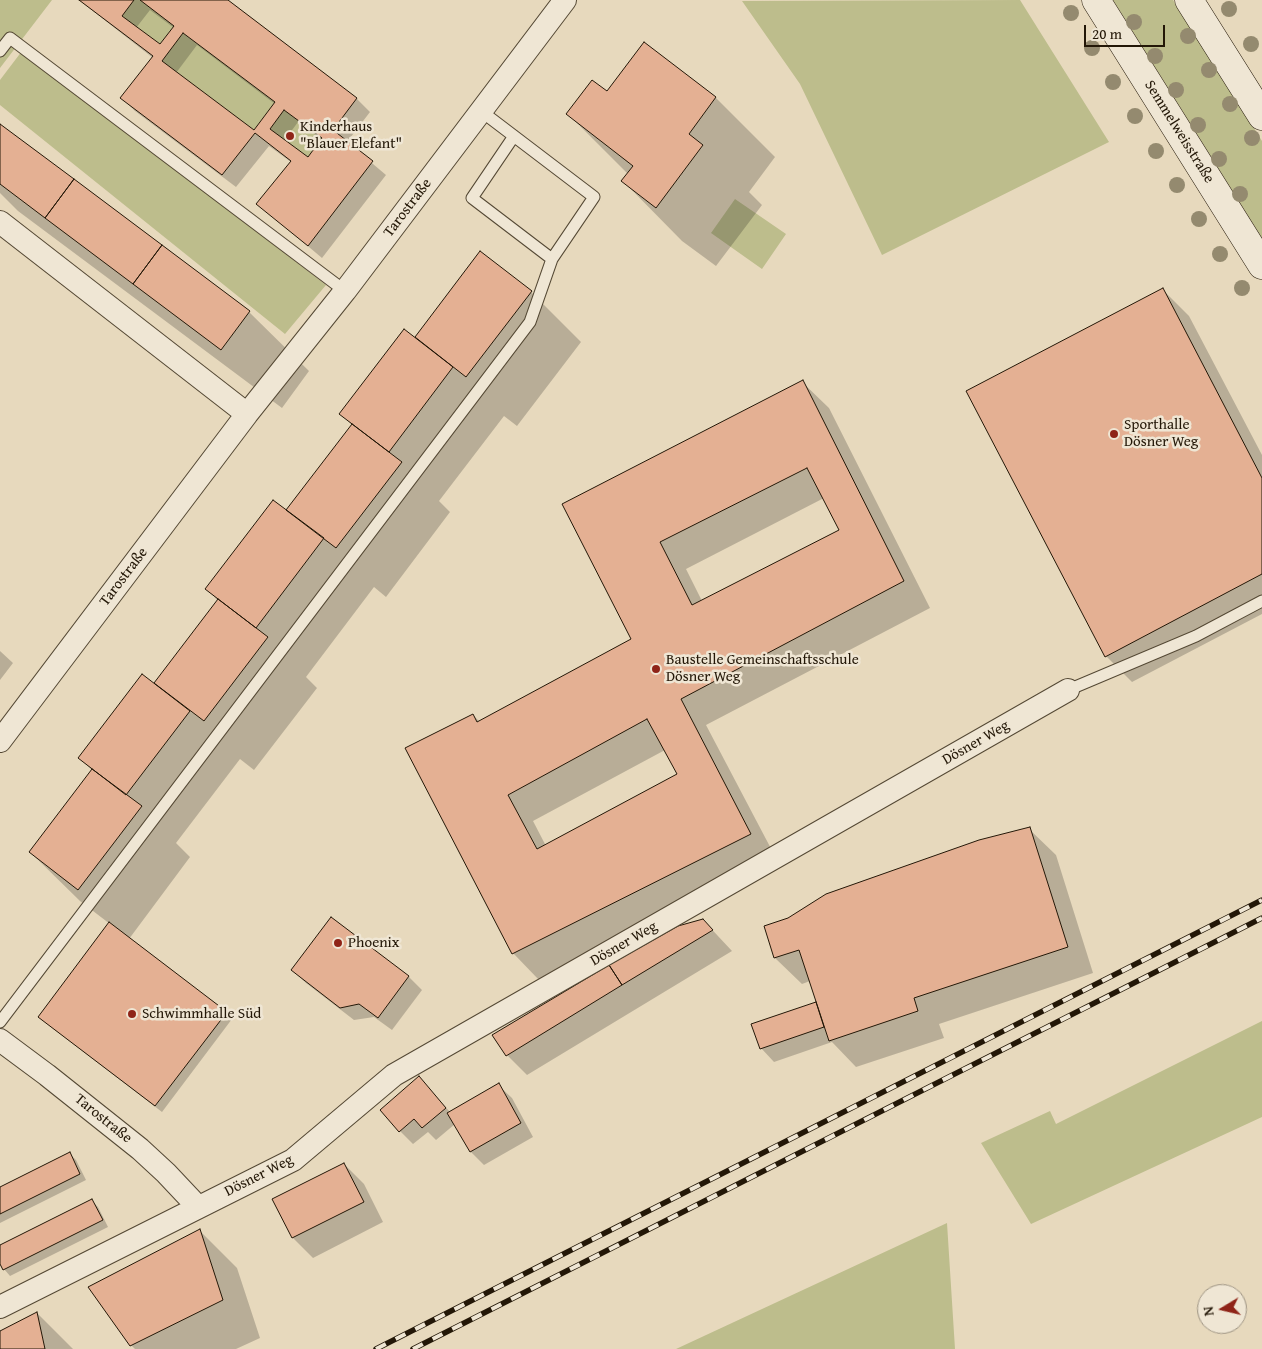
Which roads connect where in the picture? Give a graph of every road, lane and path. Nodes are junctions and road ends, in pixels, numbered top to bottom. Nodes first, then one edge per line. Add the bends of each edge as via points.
1 (566, 0) edge
2 (1096, 0) edge
3 (1189, 0) edge
4 (0, 51) edge
5 (481, 112) junction
6 (1262, 116) edge
7 (514, 136) junction
8 (0, 222) edge
9 (552, 259) junction
10 (1262, 265) edge
11 (345, 291) junction
12 (247, 414) junction
13 (1262, 601) edge
14 (1068, 690) joint
15 (0, 741) edge
16 (0, 1022) edge
17 (0, 1040) edge
18 (198, 1207) junction
19 (0, 1307) edge

1 - 5 street, Tarostraße
2 - 10 main road, Semmelweisstraße
3 - 6 main road
4 - 11 lane via 10,38
5 - 7 lane
5 - 11 street, Tarostraße
7 - 9 lane via 472,198
7 - 9 lane via 594,196
8 - 12 street
9 - 16 lane via 530,322
11 - 12 street, Tarostraße
12 - 15 street, Tarostraße
13 - 14 lane, Dösner Weg via 1196,636
14 - 18 street, Dösner Weg via 394,1076 293,1160
17 - 18 street, Tarostraße via 140,1149
18 - 19 street, Dösner Weg

